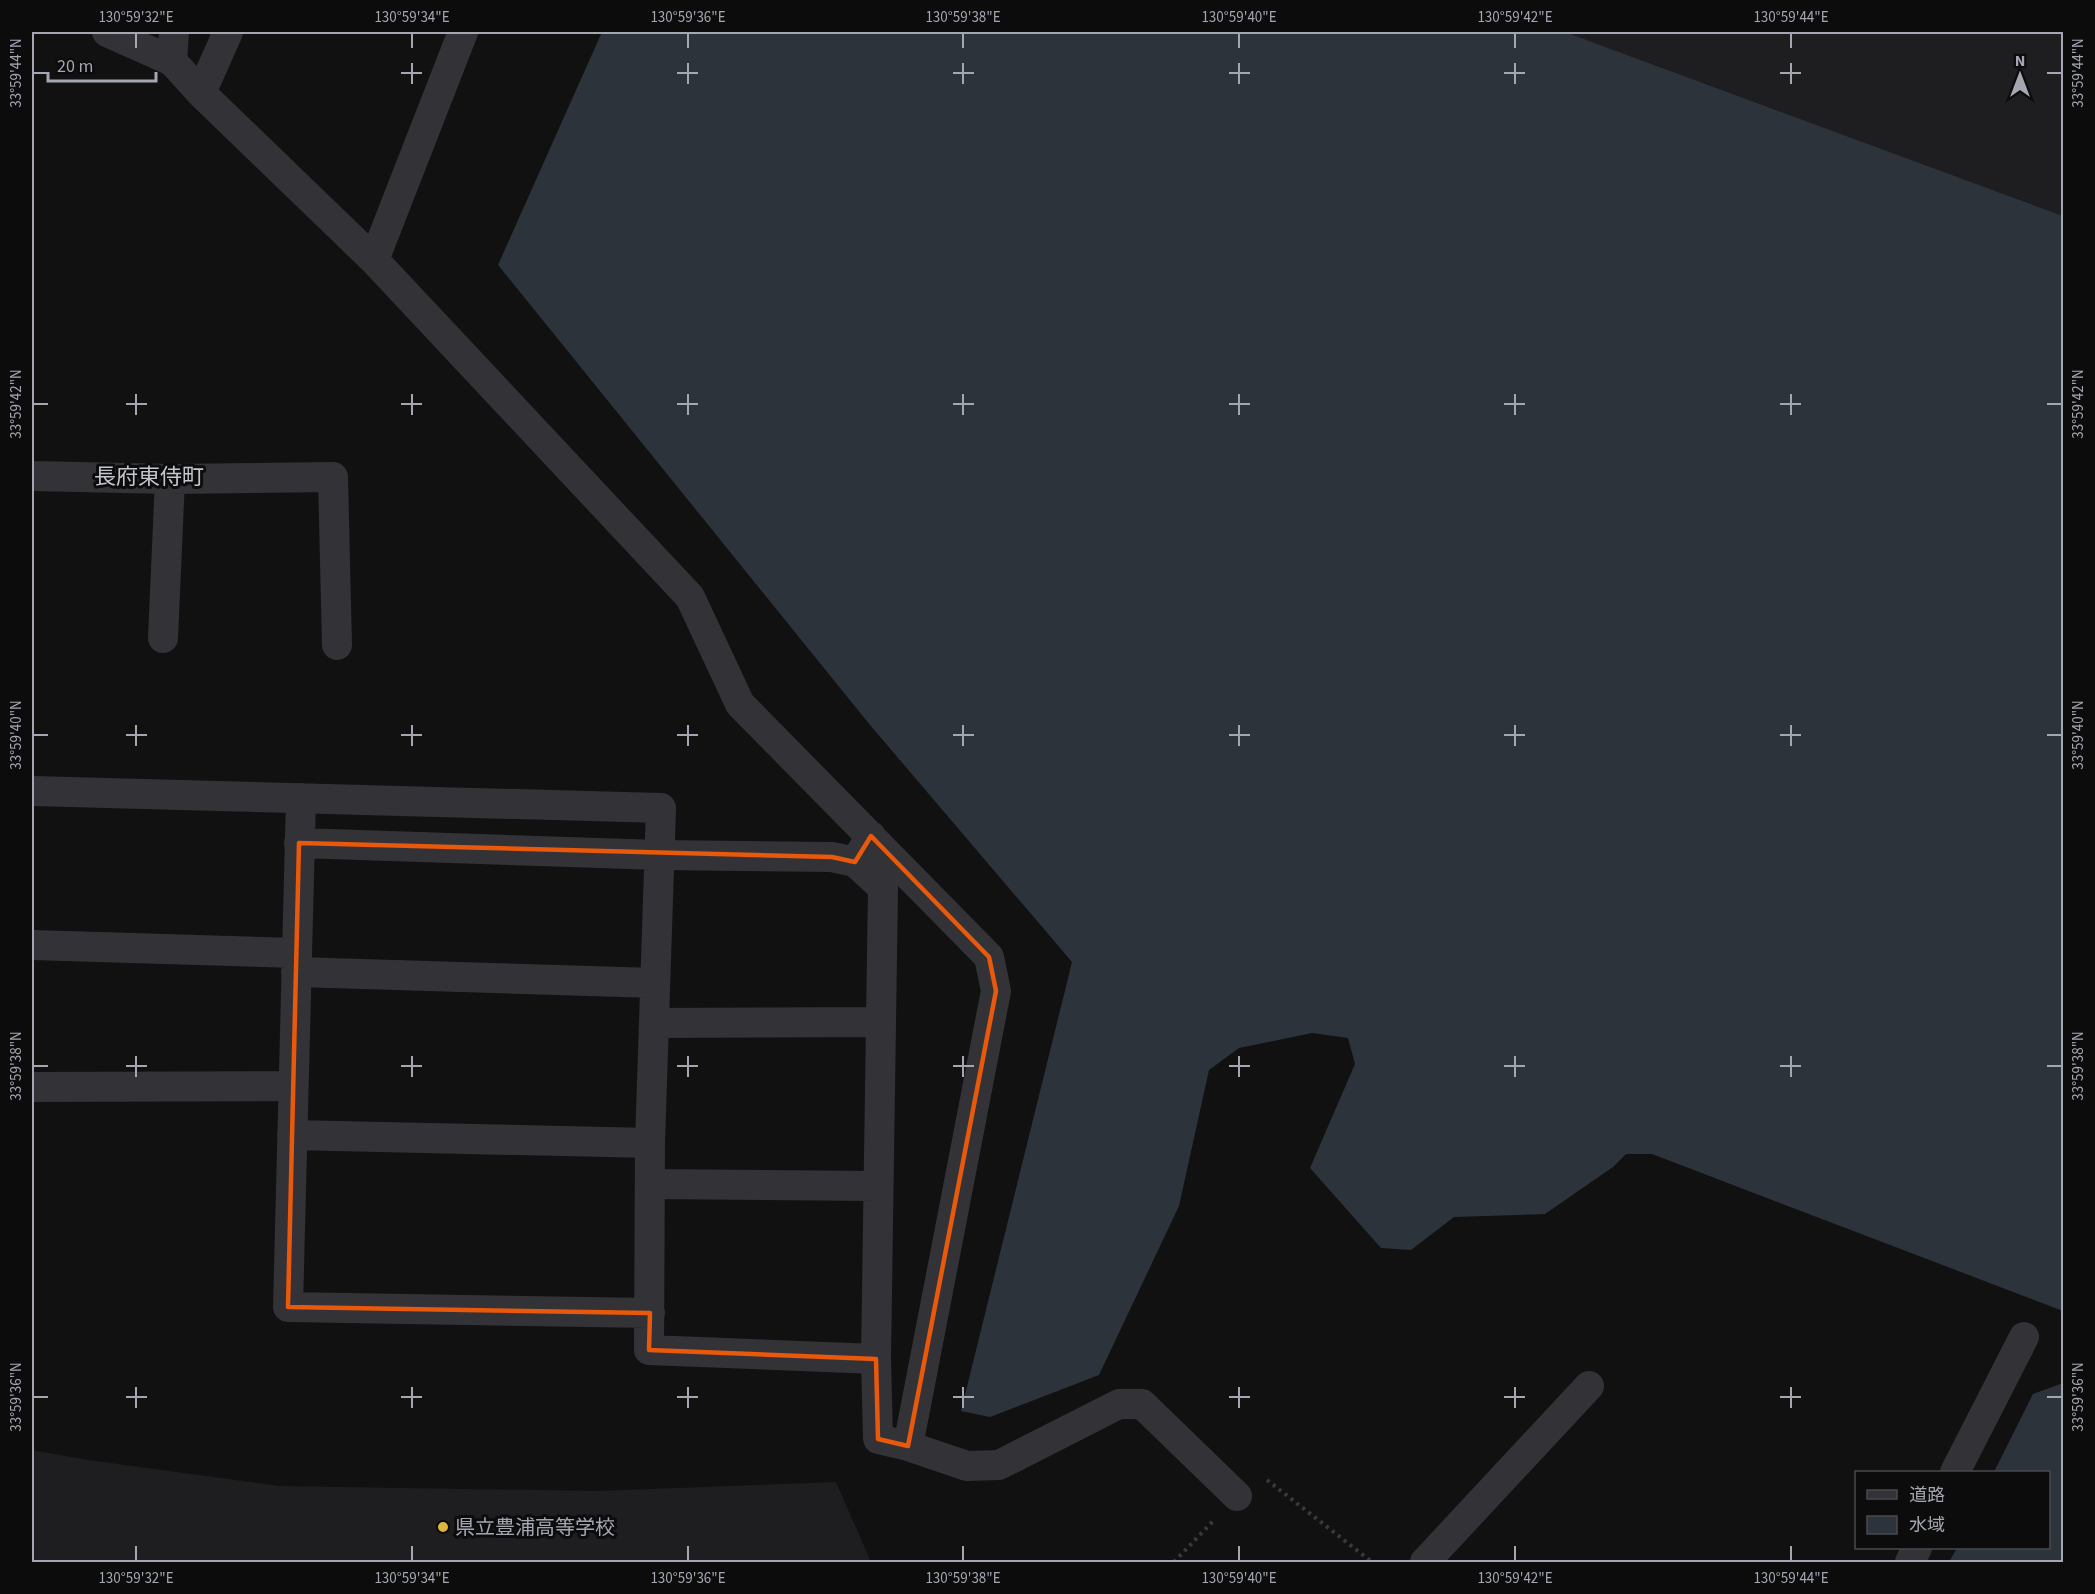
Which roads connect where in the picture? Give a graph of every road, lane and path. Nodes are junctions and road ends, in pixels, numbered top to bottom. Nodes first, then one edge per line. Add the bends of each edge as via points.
1 (107, 32) edge
2 (174, 32) edge
3 (228, 32) edge
4 (463, 32) edge
5 (172, 61) junction
6 (201, 93) junction
7 (374, 260) junction
8 (32, 476) edge
9 (170, 478) junction
10 (163, 638) dead end
11 (337, 645) dead end
12 (32, 792) edge
13 (301, 798) junction
14 (872, 836) junction
15 (299, 843) junction
16 (659, 855) junction
17 (855, 862) junction
18 (32, 945) edge
19 (296, 962) junction
20 (655, 983) junction
21 (881, 1022) junction
22 (654, 1023) junction
23 (292, 1086) junction
24 (32, 1087) edge
25 (292, 1135) junction
26 (650, 1143) junction
27 (650, 1184) junction
28 (878, 1186) junction
29 (650, 1313) junction
30 (2024, 1337) dead end
31 (876, 1359) junction
32 (1589, 1386) dead end
33 (908, 1446) junction
34 (1956, 1471) edge
35 (1237, 1496) junction
36 (1917, 1549) edge
37 (1174, 1563) edge
38 (1372, 1563) edge
39 (1425, 1563) edge
40 (1910, 1563) edge

1 - 5 street
2 - 5 street
3 - 6 street
4 - 7 street
5 - 6 street
6 - 7 street
7 - 14 street via 690,597 740,704
8 - 9 street
9 - 10 street
9 - 11 street via 333,477
12 - 13 street
13 - 15 street
13 - 16 street via 661,807
14 - 17 street
14 - 33 street via 989,957 996,991
15 - 16 street
15 - 19 street
16 - 17 street via 832,857
16 - 20 street
17 - 21 street via 883,888
18 - 19 street
19 - 20 street
19 - 23 street
20 - 22 street
21 - 22 street
21 - 28 street
22 - 26 street
23 - 24 street
23 - 25 street
25 - 26 street
25 - 29 street via 288,1308
26 - 27 street
27 - 28 street
27 - 29 street
28 - 31 street
29 - 31 street via 649,1350
30 - 34 street
31 - 33 street via 878,1439
32 - 39 street
33 - 35 street via 967,1466 999,1465 1119,1404 1142,1404
35 - 37 path
35 - 38 path via 1260,1474
36 - 40 street

